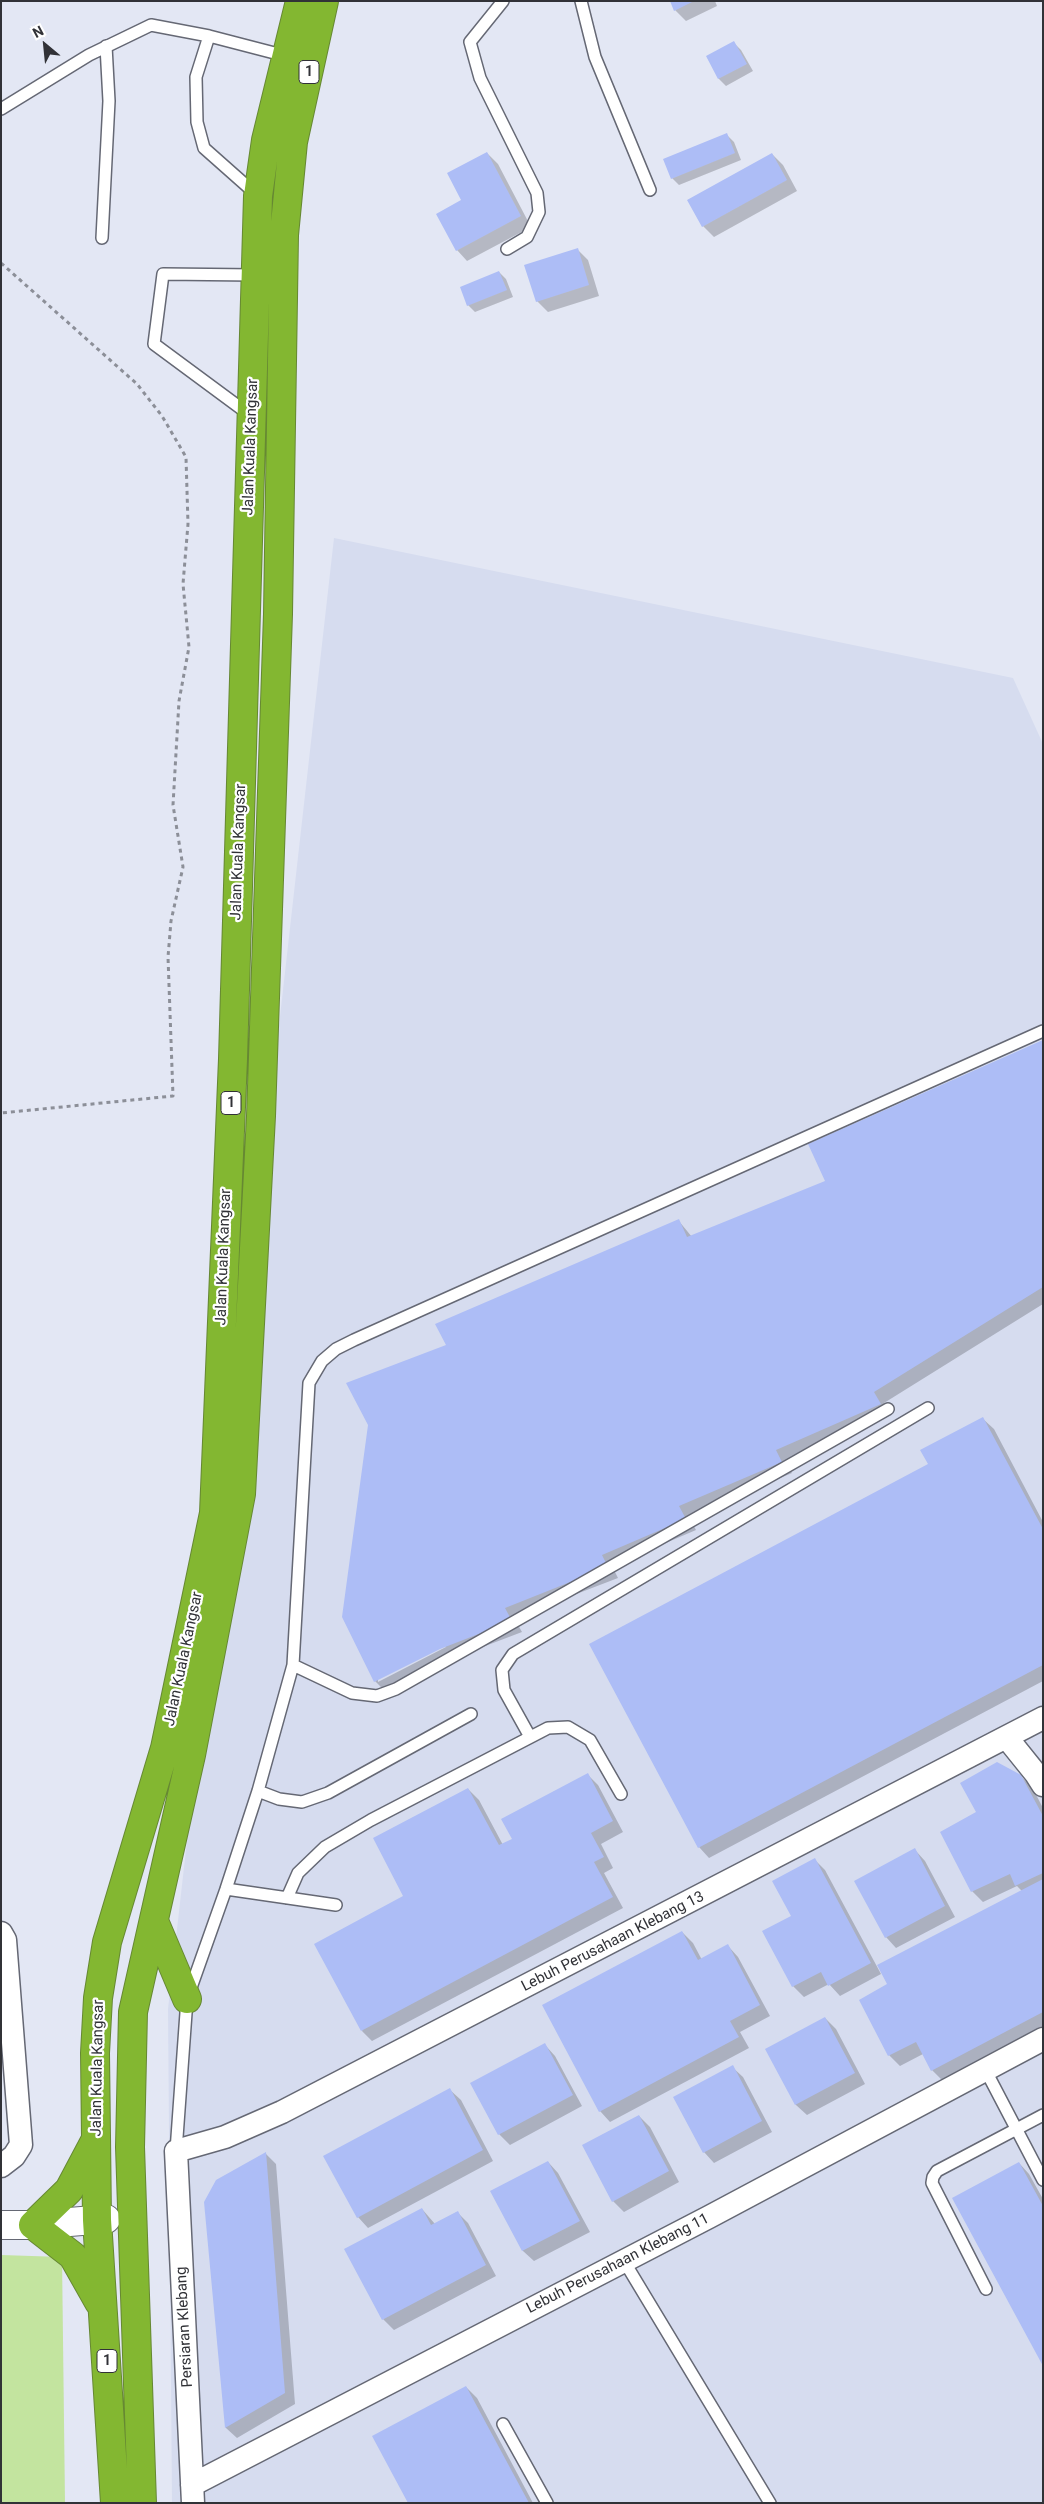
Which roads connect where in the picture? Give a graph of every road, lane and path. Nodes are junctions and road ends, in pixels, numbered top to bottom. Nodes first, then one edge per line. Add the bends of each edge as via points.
1 (300, 1) edge
2 (324, 1) edge
3 (504, 1) edge
4 (581, 1) edge
5 (209, 36) junction
6 (106, 46) junction
7 (286, 56) junction
8 (1, 109) edge
9 (650, 190) dead end
10 (258, 196) junction
11 (102, 238) dead end
12 (507, 249) dead end
13 (1, 263) edge
14 (255, 275) junction
15 (252, 416) junction
16 (1043, 1031) edge
17 (1, 1113) edge
18 (928, 1408) dead end
19 (888, 1409) dead end
20 (293, 1665) junction
21 (471, 1714) dead end
22 (1043, 1718) edge
23 (530, 1735) junction
24 (1007, 1738) junction
25 (1043, 1785) edge
26 (258, 1790) junction
27 (621, 1794) dead end
28 (226, 1889) junction
29 (286, 1898) junction
30 (336, 1905) dead end
31 (154, 1920) junction
32 (1, 1933) edge
33 (186, 1999) junction
34 (1043, 2039) edge
35 (986, 2071) junction
36 (1043, 2115) edge
37 (131, 2126) junction
38 (1016, 2129) junction
39 (96, 2138) junction
40 (176, 2151) junction
41 (1, 2166) edge
42 (1043, 2180) edge
43 (102, 2220) junction
44 (1, 2225) edge
45 (33, 2226) junction
46 (624, 2261) junction
47 (986, 2289) dead end
48 (103, 2309) junction
49 (503, 2424) dead end
50 (139, 2432) junction
51 (193, 2494) edge
52 (114, 2503) edge
53 (142, 2503) edge
54 (547, 2503) edge
55 (770, 2503) edge

1 - 7 highway, Jalan Kuala Kangsar / 1
2 - 31 highway, Jalan Kuala Kangsar / 1 via 294,142 284,235 278,624 261,1116 241,1494 191,1756
3 - 12 lane via 470,42 480,78 536,193 539,212 527,237
4 - 9 lane via 595,57
5 - 6 lane via 151,25
5 - 7 lane
5 - 10 lane via 196,77 197,122 204,148
6 - 8 lane
6 - 11 lane via 109,101
7 - 10 highway, Jalan Kuala Kangsar / 1 via 266,140
10 - 14 highway, Jalan Kuala Kangsar / 1
13 - 17 path via 137,384 162,416 186,457 188,524 183,584 189,646 179,701 173,806 182,867 171,921 168,957 173,1096
14 - 15 highway, Jalan Kuala Kangsar / 1
14 - 15 lane via 162,274 154,344
15 - 39 highway, Jalan Kuala Kangsar / 1 via 233,1059 214,1513 165,1748 107,1942 97,2017
16 - 20 lane via 336,1349 322,1361 309,1383
18 - 23 lane via 513,1654 502,1670 504,1690
19 - 20 lane via 396,1690 378,1696 352,1693
20 - 26 lane
21 - 26 lane via 328,1793 302,1802 279,1799
22 - 24 street, Lebuh Perusahaan Klebang 13
23 - 27 lane via 548,1728 568,1727 590,1740
23 - 29 lane via 325,1848 298,1874
24 - 25 street
24 - 40 street, Lebuh Perusahaan Klebang 13 via 275,2116 225,2137
26 - 28 lane
28 - 29 lane
28 - 33 lane
29 - 30 lane
31 - 33 highway
31 - 37 highway, Jalan Kuala Kangsar / 1 via 133,2012
32 - 41 street via 5,1940 21,2145 14,2156
33 - 40 lane
34 - 35 street, Lebuh Perusahaan Klebang 11
35 - 38 lane
35 - 46 street, Lebuh Perusahaan Klebang 11
36 - 38 lane
37 - 43 highway via 116,2200
37 - 50 highway, Jalan Kuala Kangsar / 1
38 - 42 lane
38 - 47 lane via 936,2171 933,2177 932,2183
39 - 43 highway, Jalan Kuala Kangsar / 1
39 - 45 highway via 69,2190
40 - 51 street, Persiaran Klebang
43 - 45 street
43 - 48 highway, Jalan Kuala Kangsar / 1
43 - 50 highway via 114,2237 123,2286 130,2412
44 - 45 street
45 - 48 highway via 73,2256
46 - 51 street, Lebuh Perusahaan Klebang 11
46 - 55 lane
48 - 52 highway, Jalan Kuala Kangsar / 1
49 - 54 lane
50 - 53 highway, Jalan Kuala Kangsar / 1

